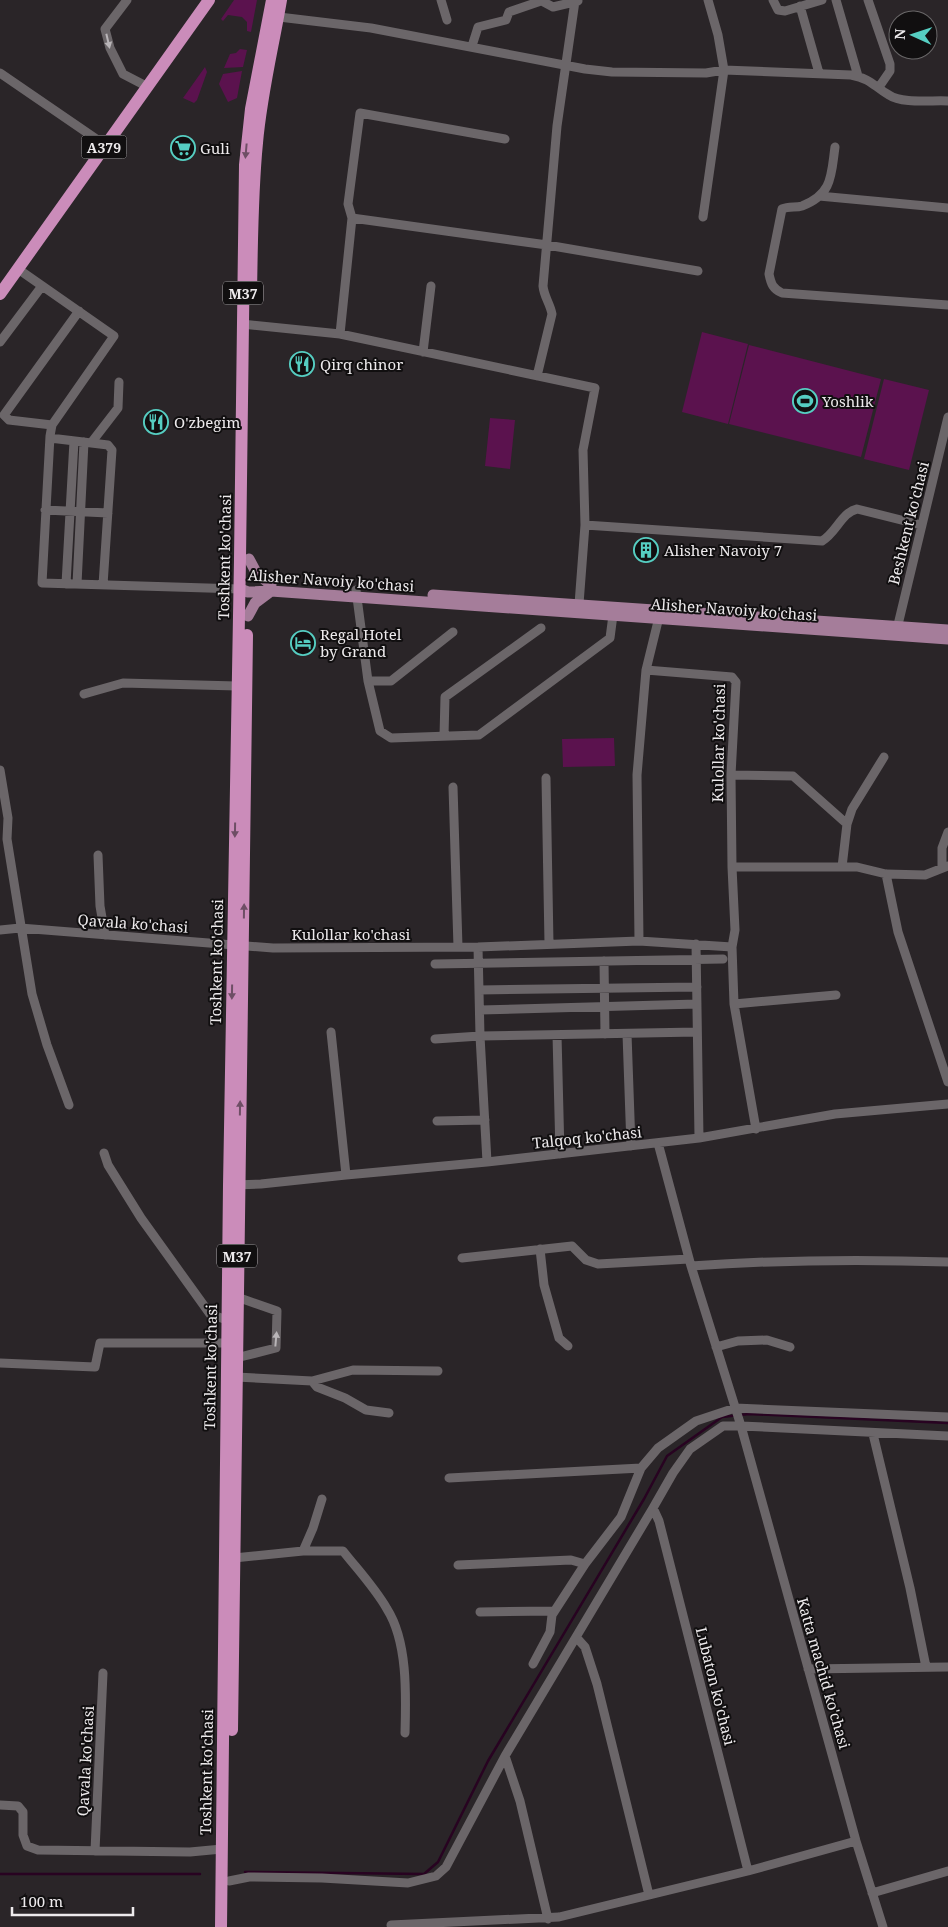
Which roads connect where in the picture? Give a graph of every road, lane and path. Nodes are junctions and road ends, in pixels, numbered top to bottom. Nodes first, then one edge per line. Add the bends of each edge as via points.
1 (127, 0) edge
2 (210, 0) edge
3 (272, 0) edge
4 (281, 0) edge
5 (441, 0) edge
6 (708, 0) edge
7 (773, 0) edge
8 (822, 0) edge
9 (836, 0) edge
10 (868, 0) edge
11 (541, 1) edge
12 (578, 1) edge
13 (800, 6) junction
14 (278, 17) junction
15 (447, 20) dead end
16 (472, 46) junction
17 (566, 66) junction
18 (724, 70) junction
19 (0, 73) edge
20 (818, 73) junction
21 (858, 76) junction
22 (148, 87) junction
23 (879, 87) junction
24 (948, 101) edge
25 (505, 139) dead end
26 (105, 145) junction
27 (835, 147) dead end
28 (819, 196) junction
29 (948, 208) edge
30 (702, 217) dead end
31 (352, 218) junction
32 (547, 245) junction
33 (18, 269) junction
34 (698, 271) dead end
35 (42, 286) junction
36 (431, 286) dead end
37 (0, 294) edge
38 (948, 305) edge
39 (79, 311) junction
40 (246, 324) junction
41 (340, 334) junction
42 (0, 342) edge
43 (423, 352) junction
44 (537, 376) junction
45 (119, 382) dead end
46 (948, 417) edge
47 (52, 425) junction
48 (50, 438) junction
49 (74, 441) junction
50 (88, 442) junction
51 (46, 510) junction
52 (70, 511) junction
53 (81, 512) junction
54 (108, 513) junction
55 (585, 525) junction
56 (921, 525) junction
57 (249, 559) junction
58 (66, 584) junction
59 (77, 584) junction
60 (104, 585) junction
61 (271, 588) junction
62 (245, 589) junction
63 (356, 593) junction
64 (578, 604) junction
65 (660, 614) junction
66 (613, 615) junction
67 (248, 616) junction
68 (541, 628) dead end
69 (896, 631) junction
70 (453, 632) dead end
71 (947, 636) edge
72 (646, 670) junction
73 (368, 681) junction
74 (237, 686) junction
75 (84, 694) dead end
76 (444, 736) junction
77 (884, 757) dead end
78 (0, 770) edge
79 (731, 775) junction
80 (546, 778) dead end
81 (453, 787) dead end
82 (847, 824) junction
83 (948, 832) edge
84 (98, 856) dead end
85 (945, 866) edge
86 (732, 867) junction
87 (842, 867) junction
88 (886, 874) junction
89 (20, 928) junction
90 (0, 930) edge
91 (105, 935) junction
92 (639, 941) junction
93 (549, 944) junction
94 (696, 944) junction
95 (238, 945) junction
96 (458, 947) junction
97 (478, 947) junction
98 (732, 947) junction
99 (723, 959) dead end
100 (696, 960) junction
101 (604, 961) junction
102 (479, 963) junction
103 (435, 964) dead end
104 (697, 987) junction
105 (604, 988) junction
106 (479, 990) junction
107 (836, 996) dead end
108 (697, 1004) junction
109 (734, 1004) junction
110 (605, 1007) junction
111 (480, 1010) junction
112 (331, 1032) dead end
113 (698, 1032) junction
114 (605, 1034) junction
115 (627, 1034) junction
116 (557, 1035) junction
117 (480, 1036) junction
118 (435, 1039) dead end
119 (948, 1082) edge
120 (948, 1104) edge
121 (69, 1105) dead end
122 (485, 1120) junction
123 (437, 1121) dead end
124 (756, 1129) junction
125 (699, 1138) junction
126 (658, 1142) junction
127 (631, 1146) junction
128 (104, 1153) dead end
129 (560, 1154) junction
130 (487, 1162) junction
131 (346, 1175) junction
132 (233, 1185) junction
133 (540, 1250) junction
134 (462, 1258) dead end
135 (690, 1262) junction
136 (948, 1262) edge
137 (237, 1297) junction
138 (227, 1320) junction
139 (227, 1343) junction
140 (568, 1346) dead end
141 (716, 1347) junction
142 (790, 1347) dead end
143 (236, 1358) junction
144 (0, 1364) edge
145 (438, 1371) dead end
146 (236, 1377) junction
147 (312, 1381) junction
148 (735, 1408) junction
149 (389, 1413) dead end
150 (948, 1417) edge
151 (741, 1426) junction
152 (873, 1434) junction
153 (948, 1436) edge
154 (641, 1468) junction
155 (449, 1478) dead end
156 (322, 1499) dead end
157 (653, 1508) junction
158 (303, 1551) junction
159 (234, 1558) junction
160 (585, 1564) junction
161 (458, 1565) dead end
162 (554, 1611) junction
163 (480, 1612) dead end
164 (576, 1636) junction
165 (533, 1664) dead end
166 (926, 1667) junction
167 (948, 1667) edge
168 (808, 1669) junction
169 (103, 1673) dead end
170 (405, 1733) dead end
171 (505, 1756) junction
172 (0, 1805) edge
173 (856, 1841) junction
174 (222, 1849) junction
175 (94, 1851) junction
176 (748, 1871) junction
177 (948, 1871) edge
178 (229, 1881) junction
179 (872, 1893) junction
180 (649, 1895) junction
181 (548, 1918) junction
182 (391, 1925) dead end
183 (221, 1927) edge
184 (229, 1927) edge
185 (883, 1927) edge

1 -> 22 street via 105,29 123,74
2 - 22 highway, A379
3 -> 40 highway, Toshkent ko'chasi / M37 via 244,165
4 - 14 highway, Toshkent ko'chasi / M37
5 - 15 street
6 - 18 street
7 - 13 street via 778,10
8 - 13 street
9 - 21 street
10 - 23 street via 890,64 890,71
11 - 12 street via 553,7
11 - 16 street via 509,12 506,20 478,27
12 - 17 street
13 - 20 street
14 - 16 street via 371,28
14 - 40 highway, Toshkent ko'chasi / M37 via 257,142
16 - 17 street
17 - 18 street via 612,72 706,73
17 - 32 street via 557,126
18 - 20 street
18 - 30 street
19 - 26 street
20 - 21 street
21 - 23 street
22 - 26 highway, A379
23 - 24 street via 902,100
25 - 31 street via 360,113 348,204
26 - 33 highway, A379
27 - 28 street via 829,185
28 - 29 street
28 - 38 street via 800,206 782,209 769,274 776,290
31 - 32 street
31 - 41 street
32 - 34 street
32 - 44 street via 543,286 552,314
33 - 35 street
33 - 37 highway, A379
35 - 39 street
35 - 42 street
36 - 43 street
39 - 47 street via 114,336
39 - 47 street via 4,415 9,420
40 - 41 street
40 - 57 highway, Toshkent ko'chasi / M37
40 - 62 highway, Toshkent ko'chasi / M37
41 - 43 street
43 - 44 street
44 - 55 street via 595,388 584,450
45 - 50 street via 118,408
46 - 56 street, Beshkent ko'chasi
47 - 48 street
48 - 49 street
48 - 51 street
49 - 50 street
49 - 52 street
50 - 53 street
50 - 54 street via 108,445 112,450
51 - 52 street
51 - 58 street via 42,583
52 - 53 street
52 - 58 street
53 - 54 street
53 - 59 street
54 - 60 street
55 - 56 street via 822,541 830,536 846,514 857,509
55 - 64 street
56 - 69 street, Beshkent ko'chasi
57 - 61 main road
57 - 62 highway, Toshkent ko'chasi / M37
58 - 59 street
59 - 60 street
60 - 62 street
61 - 62 main road, Alisher Navoiy ko'chasi
61 - 63 main road, Alisher Navoiy ko'chasi
61 - 67 main road via 255,603
62 - 67 highway, Toshkent ko'chasi / M37
62 - 74 highway, Toshkent ko'chasi / M37
63 - 64 main road, Alisher Navoiy ko'chasi
63 - 66 main road, Alisher Navoiy ko'chasi
63 - 73 street
64 - 65 main road, Alisher Navoiy ko'chasi
65 - 66 main road, Alisher Navoiy ko'chasi
65 - 69 main road, Alisher Navoiy ko'chasi
65 - 72 street
66 - 76 street via 610,638 478,735
95 -> 67 highway, Toshkent ko'chasi / M37
68 - 76 street via 445,697
69 - 71 main road, Alisher Navoiy ko'chasi
70 - 73 street via 390,681
72 - 79 street, Kulollar ko'chasi via 732,677 736,682
72 - 92 street via 638,775
73 - 76 street via 380,732 391,738
74 - 75 street via 123,683
74 -> 95 highway, Toshkent ko'chasi / M37
77 - 82 street via 852,809
78 - 89 street
79 - 82 street via 793,776
79 - 86 street, Kulollar ko'chasi
80 - 93 street
81 - 96 street
82 - 87 street
83 - 85 street via 942,848
84 - 91 street
85 - 88 street via 924,875
86 - 87 street
86 - 98 street, Kulollar ko'chasi via 735,930
87 - 88 street
88 - 119 street via 898,932
89 - 90 street, Qavala ko'chasi
89 - 91 street, Qavala ko'chasi
89 - 121 street via 32,994
91 - 95 street, Qavala ko'chasi
92 - 93 street, Kulollar ko'chasi
92 - 94 street, Kulollar ko'chasi
93 - 97 street, Kulollar ko'chasi
94 - 98 street, Kulollar ko'chasi
94 - 100 street
95 - 96 street, Kulollar ko'chasi via 273,948
95 - 132 highway, Toshkent ko'chasi / M37
96 - 97 street, Kulollar ko'chasi
97 - 102 street
98 - 109 street, Kulollar ko'chasi
99 - 100 street
100 - 101 street
100 - 104 street
101 - 102 street
101 - 105 street
102 - 103 street
102 - 106 street
104 - 105 street
104 - 108 street
105 - 106 street
105 - 110 street
106 - 111 street
107 - 109 street
108 - 110 street
108 - 113 street
109 - 124 street, Kulollar ko'chasi
110 - 111 street
110 - 114 street
111 - 117 street
112 - 131 street
113 - 115 street
113 - 125 street
114 - 115 street
114 - 116 street
115 - 127 street
116 - 117 street
116 - 129 street
117 - 118 street
117 - 122 street
120 - 124 street, Talqoq ko'chasi via 835,1114
122 - 123 street
122 - 130 street
124 - 125 street, Talqoq ko'chasi
125 - 126 street, Talqoq ko'chasi
126 - 127 street, Talqoq ko'chasi
126 - 135 street, Katta machid ko'chasi
127 - 129 street, Talqoq ko'chasi
128 - 138 street via 141,1218 210,1314
129 - 130 street, Talqoq ko'chasi
130 - 131 street, Talqoq ko'chasi
131 - 132 street, Talqoq ko'chasi
132 - 137 highway, Toshkent ko'chasi / M37
132 - 138 highway, Toshkent ko'chasi / M37
133 - 134 street
133 - 135 street via 572,1246 586,1260 598,1264
133 - 140 street via 544,1285 559,1338
135 - 136 street
135 - 141 street, Katta machid ko'chasi
137 - 143 highway, Toshkent ko'chasi / M37
143 -> 137 street via 276,1348 278,1311
138 - 139 highway, Toshkent ko'chasi / M37
139 - 144 street via 100,1343 95,1367
139 - 174 highway, Toshkent ko'chasi / M37
141 - 142 street via 738,1341 766,1340
141 - 148 street, Katta machid ko'chasi
143 - 146 highway, Toshkent ko'chasi / M37
145 - 147 street via 353,1370
146 - 147 street
146 - 159 highway, Toshkent ko'chasi / M37
147 - 149 street via 317,1387 366,1410
148 - 150 street
148 - 151 street, Katta machid ko'chasi
148 - 154 street via 696,1421 658,1448
151 - 152 street
151 - 157 street via 723,1426 690,1449
151 - 168 street, Katta machid ko'chasi
152 - 153 street
152 - 166 street
154 - 155 street
154 - 160 street via 621,1517
156 - 158 street
157 - 164 street
157 - 176 street, Lubaton ko'chasi via 660,1521
158 - 159 street
158 - 170 street via 343,1551 388,1610 401,1643 406,1691
159 - 178 highway, Toshkent ko'chasi / M37
160 - 161 street via 571,1560
160 - 162 street
162 - 163 street
162 - 165 street via 550,1632
164 - 171 street
164 - 180 street via 584,1647 597,1684
166 - 167 street
166 - 168 street
168 - 173 street, Katta machid ko'chasi
169 - 175 street, Qavala ko'chasi
171 - 178 street via 446,1868 436,1876 408,1883 249,1877
171 - 181 street via 520,1801
172 - 175 street via 18,1806 23,1812 23,1835 27,1846 38,1850
173 - 176 street
173 - 179 street, Katta machid ko'chasi
174 - 175 street
174 - 183 highway, Toshkent ko'chasi / M37
176 - 180 street
177 - 179 street
178 - 184 highway, Toshkent ko'chasi / M37
179 - 185 street, Katta machid ko'chasi
180 - 181 street
181 - 182 street

